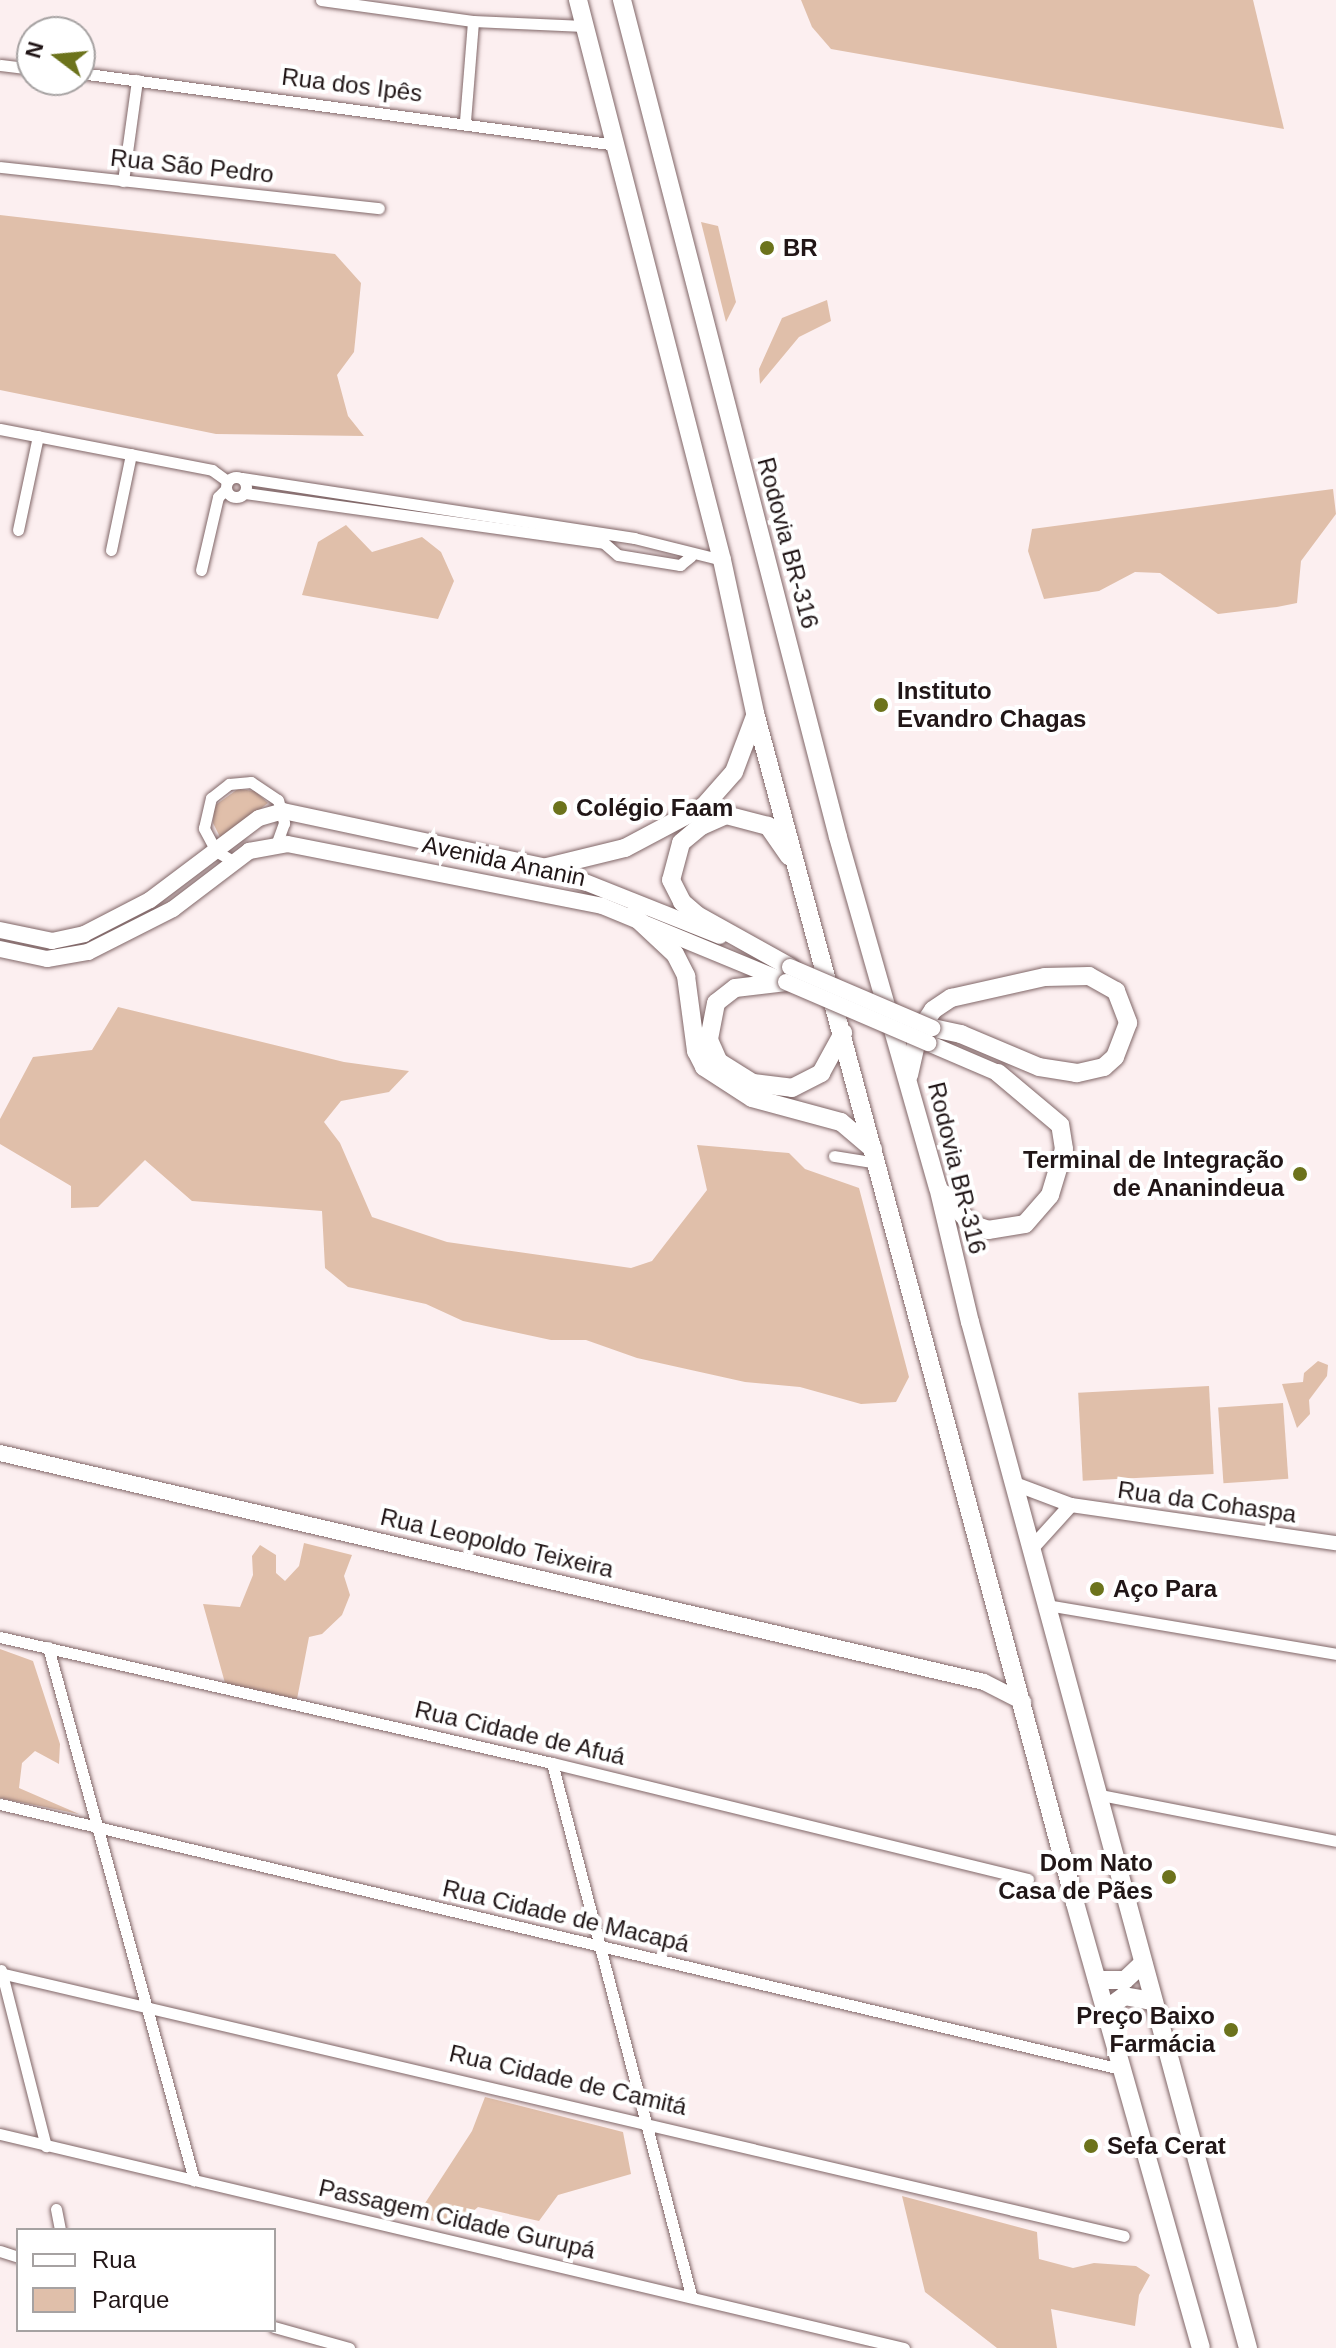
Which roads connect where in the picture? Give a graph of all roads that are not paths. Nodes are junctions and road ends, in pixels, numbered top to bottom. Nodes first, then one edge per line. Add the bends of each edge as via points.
1 (321, 0) edge
2 (578, 0) edge
3 (622, 0) edge
4 (473, 21) junction
5 (584, 26) junction
6 (96, 75) edge
7 (137, 80) junction
8 (465, 121) junction
9 (617, 145) junction
10 (0, 167) edge
11 (123, 181) junction
12 (379, 208) dead end
13 (0, 429) edge
14 (38, 436) junction
15 (131, 454) junction
16 (242, 478) junction
17 (226, 485) junction
18 (245, 493) junction
19 (18, 530) dead end
20 (605, 539) junction
21 (660, 543) junction
22 (111, 550) dead end
23 (691, 556) junction
24 (722, 560) junction
25 (657, 561) junction
26 (201, 570) dead end
27 (755, 713) junction
28 (283, 811) junction
29 (276, 845) junction
30 (216, 851) junction
31 (233, 861) junction
32 (547, 867) junction
33 (806, 889) junction
34 (633, 915) junction
35 (0, 930) edge
36 (0, 949) edge
37 (788, 974) junction
38 (843, 1033) junction
39 (930, 1036) junction
40 (998, 1073) joint
41 (909, 1078) junction
42 (834, 1156) dead end
43 (875, 1156) junction
44 (938, 1187) junction
45 (0, 1453) edge
46 (1015, 1484) junction
47 (1071, 1505) junction
48 (1336, 1543) edge
49 (1032, 1548) junction
50 (1047, 1605) junction
51 (0, 1637) edge
52 (48, 1647) junction
53 (1336, 1654) edge
54 (1011, 1661) junction
55 (984, 1682) junction
56 (1023, 1702) junction
57 (552, 1763) junction
58 (1100, 1795) junction
59 (0, 1804) edge
60 (97, 1825) junction
61 (1336, 1841) edge
62 (1028, 1879) dead end
63 (601, 1948) junction
64 (1143, 1963) junction
65 (1, 1971) edge
66 (1097, 1980) junction
67 (1153, 2001) junction
68 (144, 2005) junction
69 (1105, 2010) junction
70 (1121, 2069) junction
71 (646, 2120) junction
72 (0, 2134) edge
73 (46, 2146) junction
74 (194, 2180) junction
75 (56, 2209) dead end
76 (60, 2228) edge
77 (1124, 2236) dead end
78 (691, 2295) junction
79 (276, 2328) edge
80 (349, 2348) edge
81 (904, 2348) edge
82 (1201, 2348) edge
83 (1248, 2348) edge

1 - 4 street
2 - 5 highway
3 - 41 highway, Rodovia BR-316 via 838,837
4 - 5 street
4 - 8 street
5 - 9 highway
6 - 7 street, Rua dos Ipês
7 - 8 street, Rua dos Ipês
7 - 11 street
8 - 9 street, Rua dos Ipês
9 - 24 highway
10 - 11 street, Rua São Pedro
11 - 12 street, Rua São Pedro
13 - 14 street
14 - 15 street
14 - 19 street
15 - 17 street via 212,470
15 - 22 street
16 - 17 street
16 - 18 street
16 - 20 street
17 - 18 street via 234,497
17 - 26 street via 218,497
18 - 20 street
20 - 21 street
20 - 25 street via 618,555
21 - 23 street via 683,547
21 - 25 street
23 - 24 street
23 - 25 street via 680,565
24 - 27 highway
27 - 32 highway via 734,772 704,806 625,848
27 - 33 highway
28 - 29 street
28 - 30 main road via 259,818
28 - 30 street via 262,785 240,781 219,790 204,815 204,828
28 - 32 main road, Avenida Ananin
29 - 31 main road, Avenida Ananin
29 - 34 main road, Avenida Ananin via 443,872
30 - 31 street
30 - 35 main road via 150,900 84,934 52,941
31 - 36 main road, Avenida Ananin via 173,909 88,952 47,959
32 - 37 main road, Avenida Ananin via 620,892
33 - 37 highway via 785,846 768,826 741,815 701,826 681,843 672,864 671,880 682,902
33 - 38 highway
34 - 37 main road, Avenida Ananin
34 - 43 highway via 675,954 686,976 696,1051 704,1067 752,1098 841,1122
37 - 38 highway via 735,988 716,1003 709,1040 719,1062 753,1083 792,1088 821,1073
37 - 39 main road, Avenida Ananin, bridge
38 - 43 highway
39 - 40 main road, Avenida Ananin
39 - 41 highway via 961,1034 1039,1067 1077,1073 1104,1067 1115,1057 1128,1023 1116,991 1089,976 1045,977 951,998 933,1010 919,1031
40 - 44 highway via 1060,1125 1064,1149 1050,1195 1025,1224 988,1230 971,1224
41 - 44 highway, Rodovia BR-316
42 - 43 street
43 - 54 highway
44 - 46 highway, Rodovia BR-316
45 - 55 main road, Rua Leopoldo Teixeira
46 - 47 street, Rua da Cohaspa
46 - 49 highway, Rodovia BR-316
47 - 48 street, Rua da Cohaspa
47 - 49 street
49 - 50 highway, Rodovia BR-316
50 - 53 street
50 - 58 highway, Rodovia BR-316
51 - 52 street, Rua Cidade de Afuá
52 - 57 street, Rua Cidade de Afuá
52 - 60 street
54 - 55 main road
54 - 56 highway
55 - 56 main road, Rua Leopoldo Teixeira
56 - 66 highway
57 - 62 street, Rua Cidade de Afuá
57 - 63 street
58 - 61 street
58 - 64 highway, Rodovia BR-316
59 - 60 street, Rua Cidade de Macapá
60 - 63 street, Rua Cidade de Macapá
60 - 68 street
63 - 70 street, Rua Cidade de Macapá
63 - 71 street
64 - 66 highway via 1125,1980
64 - 67 highway, Rodovia BR-316
65 - 68 street, Rua Cidade de Camitá
65 - 73 street
66 - 69 highway
67 - 69 highway via 1124,1996
67 - 83 highway, Rodovia BR-316
68 - 71 street, Rua Cidade de Camitá
68 - 74 street
69 - 70 highway
70 - 82 highway
71 - 77 street, Rua Cidade de Camitá
71 - 78 street
72 - 73 street, Passagem Cidade Gurupá
73 - 74 street, Passagem Cidade Gurupá
74 - 78 street, Passagem Cidade Gurupá
75 - 76 street
78 - 81 street, Passagem Cidade Gurupá
79 - 80 street

